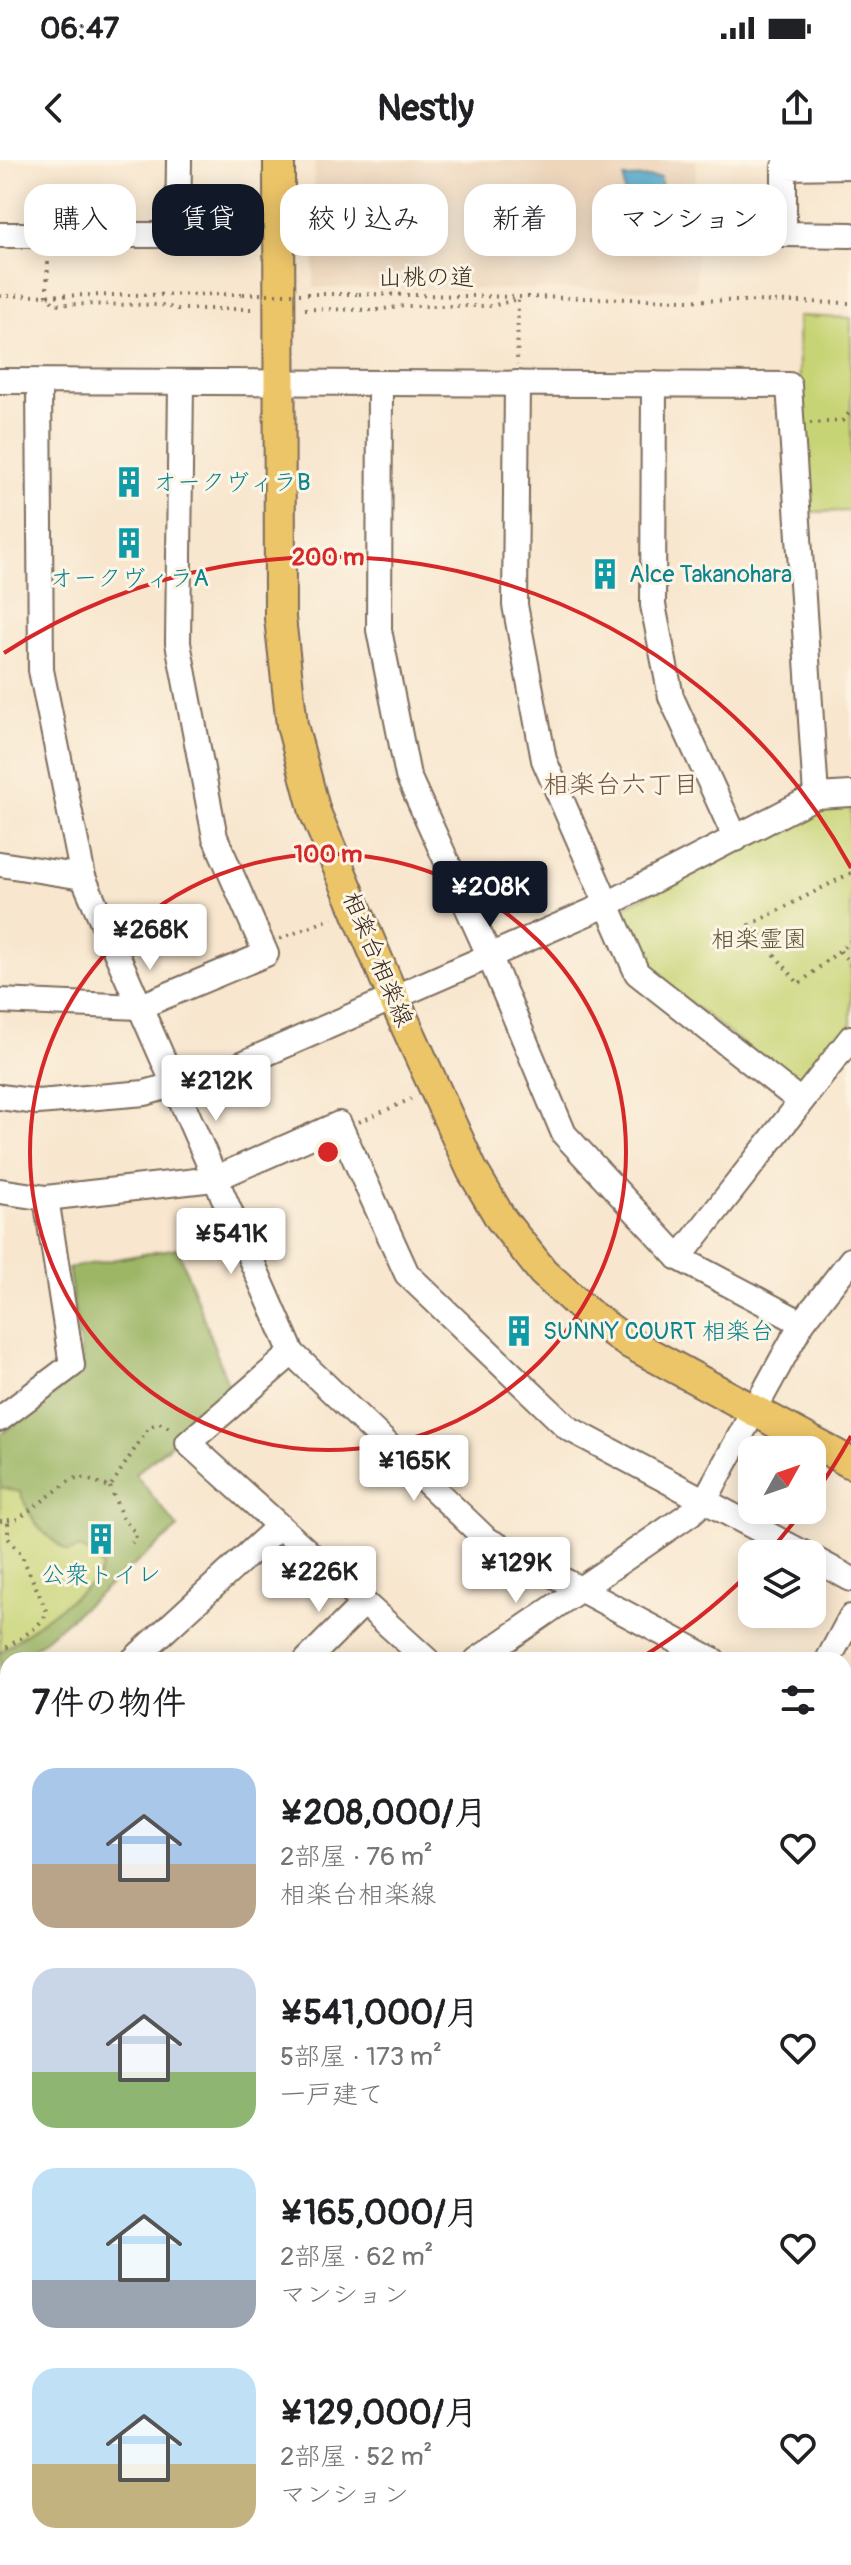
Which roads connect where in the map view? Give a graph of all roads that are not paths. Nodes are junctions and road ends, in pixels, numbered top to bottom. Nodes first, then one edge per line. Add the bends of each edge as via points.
1 (179, 160) edge
2 (279, 160) edge
3 (851, 166) edge
4 (0, 235) edge
5 (851, 235) edge
6 (0, 381) edge
7 (39, 382) junction
8 (181, 383) junction
9 (517, 383) junction
10 (281, 384) junction
11 (380, 384) junction
12 (654, 384) junction
13 (851, 794) edge
14 (816, 796) junction
15 (736, 839) junction
16 (0, 864) edge
17 (83, 877) junction
18 (606, 905) junction
19 (489, 955) junction
20 (394, 999) junction
21 (0, 1001) edge
22 (139, 1007) junction
23 (851, 1038) edge
24 (174, 1086) junction
25 (0, 1097) edge
26 (800, 1101) junction
27 (214, 1179) junction
28 (0, 1191) edge
29 (46, 1198) junction
30 (679, 1258) junction
31 (851, 1260) edge
32 (802, 1323) junction
33 (292, 1353) junction
34 (752, 1411) junction
35 (0, 1419) edge
36 (851, 1463) edge
37 (705, 1500) junction
38 (279, 1526) junction
39 (779, 1540) edge
40 (826, 1566) edge
41 (851, 1579) edge
42 (581, 1589) junction
43 (364, 1603) junction
44 (851, 1617) edge
45 (142, 1652) edge
46 (315, 1652) edge
47 (418, 1652) edge
48 (489, 1652) edge
49 (698, 1652) edge
50 (832, 1652) edge

1 - 4 street via 178,235
2 - 10 main road, 相楽台相楽線
3 - 5 street via 784,167 784,234
6 - 7 street
7 - 8 street
7 - 17 street via 41,670
8 - 10 street
8 - 22 street via 178,643 215,837 266,954
9 - 11 street
9 - 12 street
9 - 18 street via 515,605 544,760
10 - 11 street
10 - 20 main road, 相楽台相楽線 via 280,618 292,725 315,812
11 - 19 street via 379,630 408,776
12 - 14 street via 789,385
12 - 15 street via 653,605 671,697
13 - 14 street
14 - 15 street
15 - 18 street
16 - 17 street
17 - 22 street
18 - 19 street
18 - 26 street via 637,973
19 - 20 street
19 - 30 street via 564,1134
20 - 24 street via 235,1067
20 - 34 main road, 相楽台相楽線 via 472,1170 528,1255 564,1293 626,1341
21 - 22 street
22 - 24 street
23 - 26 street
24 - 25 street via 38,1102
24 - 27 street
26 - 30 street
27 - 29 street
27 - 33 street
27 - 37 street via 339,1124 407,1274 568,1428
28 - 29 street
29 - 35 street via 72,1365
30 - 32 street
31 - 32 street
32 - 34 street
33 - 38 street via 188,1443
33 - 42 street via 486,1539
34 - 36 main road, 相楽台相楽線
34 - 37 street
37 - 39 street
37 - 42 street
38 - 43 street
38 - 45 street
40 - 41 street
42 - 48 street
42 - 49 street
43 - 46 street
43 - 47 street
44 - 50 street

